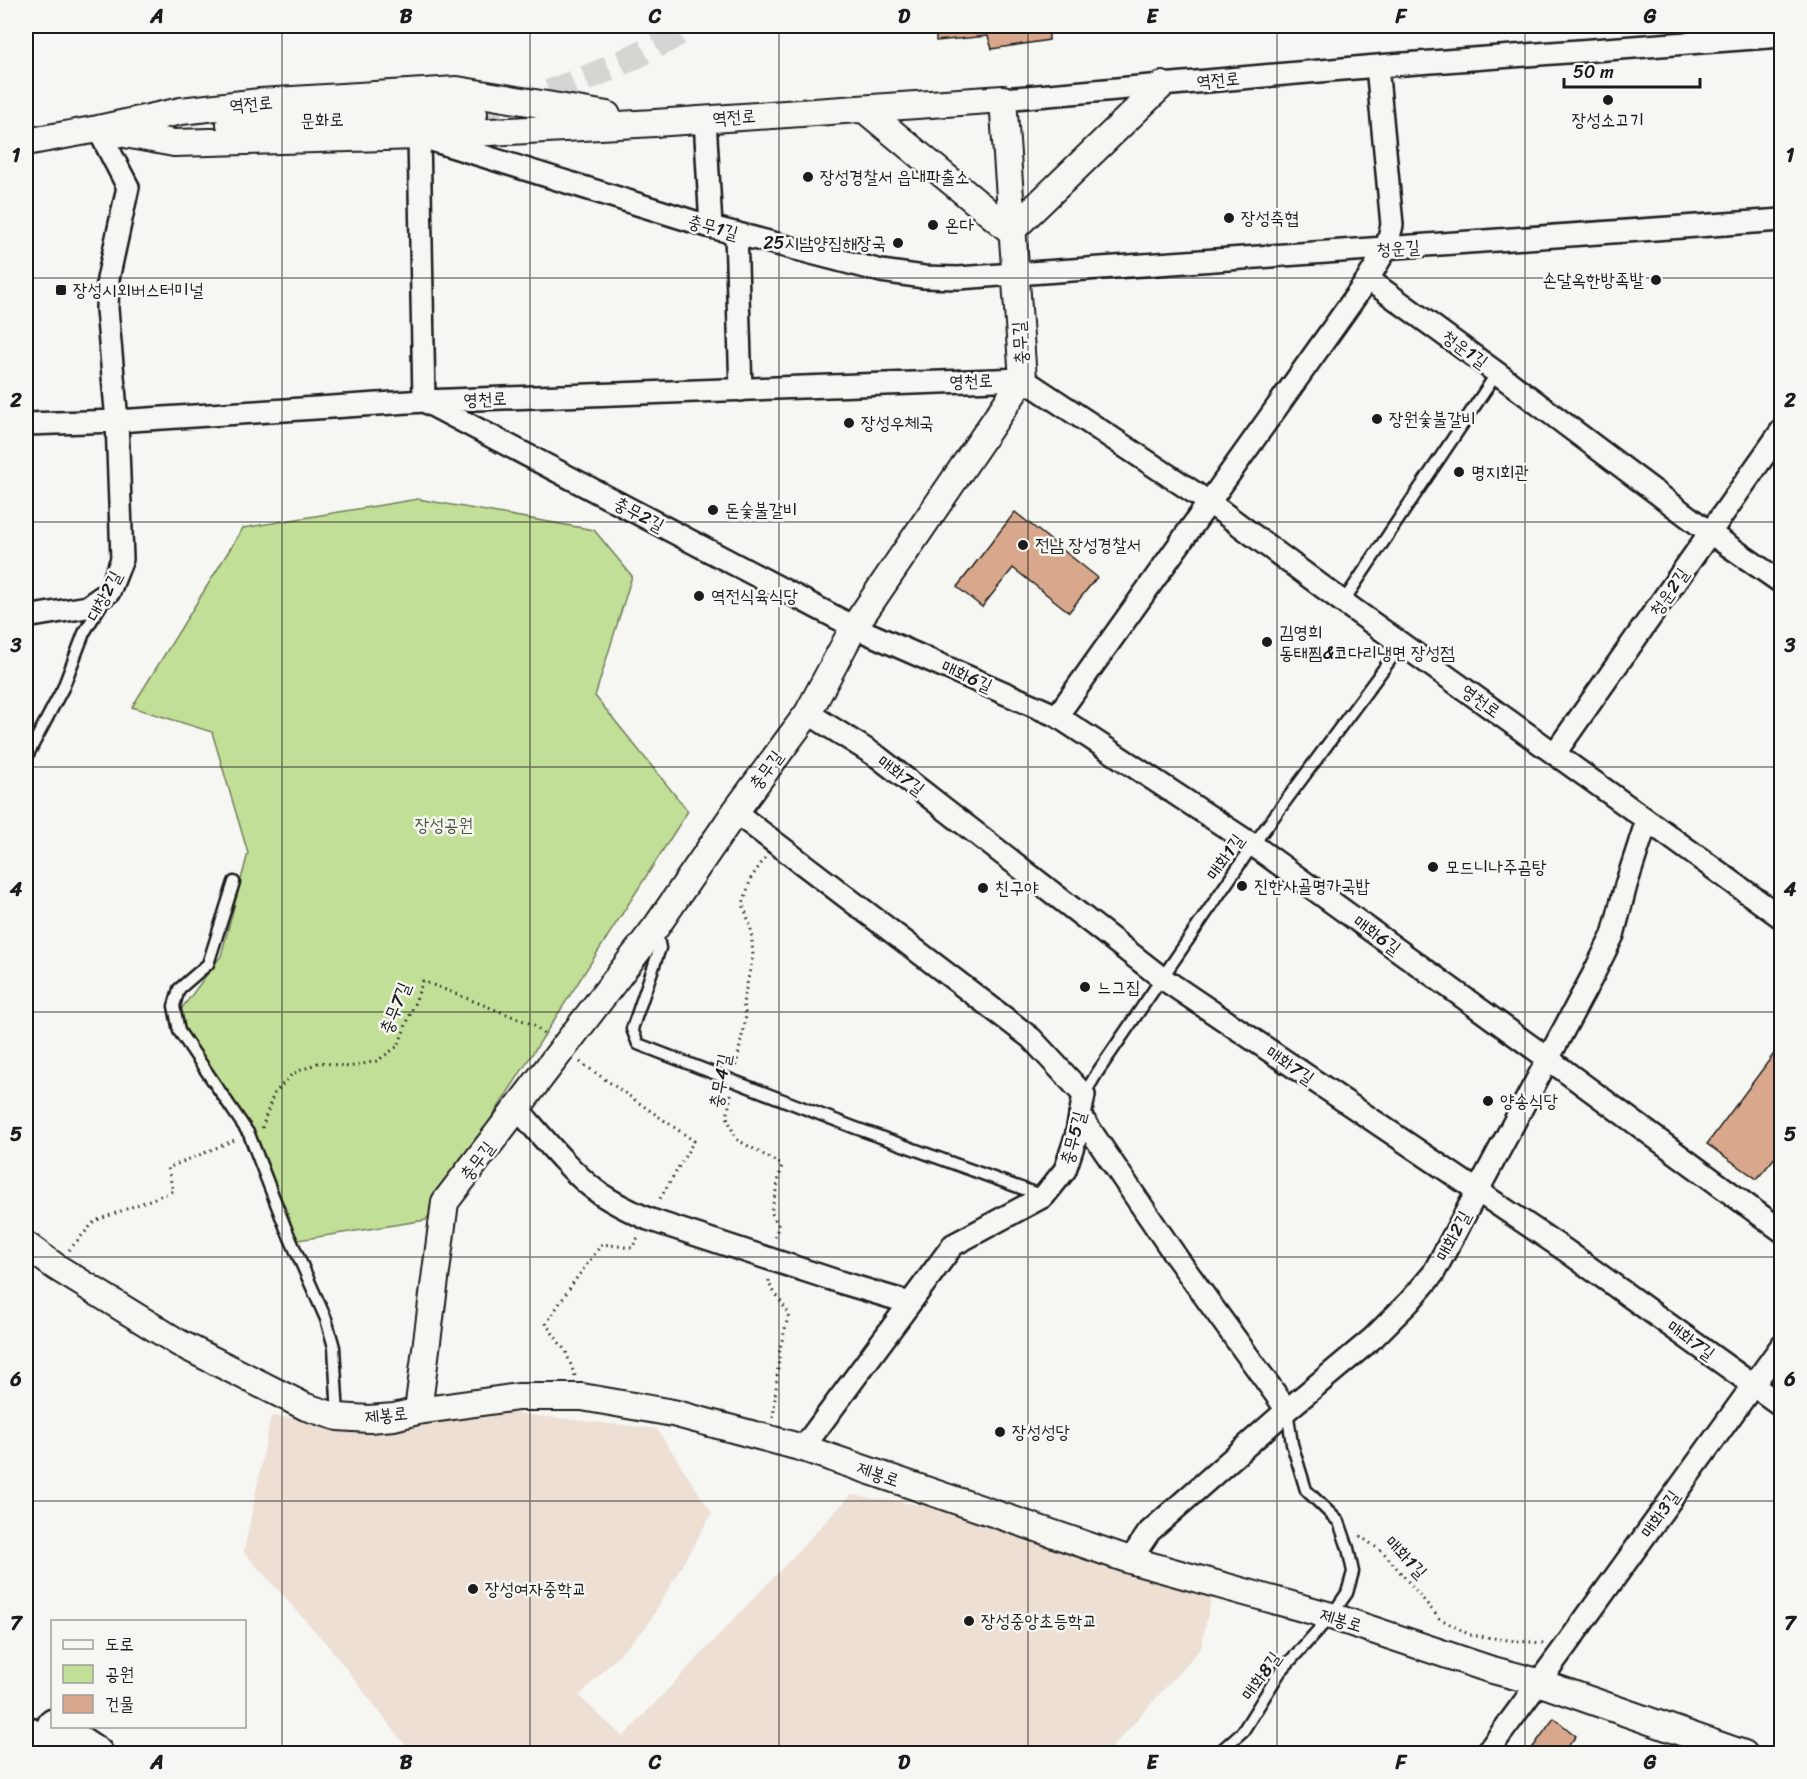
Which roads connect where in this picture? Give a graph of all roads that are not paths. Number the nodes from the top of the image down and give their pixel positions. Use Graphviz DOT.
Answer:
graph roads {
  1 [pos="1782,36"];
  2 [pos="1377,66"];
  3 [pos="1162,84"];
  4 [pos="1003,99"];
  5 [pos="864,109"];
  6 [pos="474,114"];
  7 [pos="705,119"];
  8 [pos="655,123"];
  9 [pos="98,129"];
  10 [pos="419,136"];
  11 [pos="26,142"];
  12 [pos="1782,220"];
  13 [pos="711,227"];
  14 [pos="1011,231"];
  15 [pos="736,233"];
  16 [pos="1386,249"];
  17 [pos="1015,274"];
  18 [pos="1368,279"];
  19 [pos="1497,373"];
  20 [pos="1023,379"];
  21 [pos="741,390"];
  22 [pos="424,401"];
  23 [pos="117,421"];
  24 [pos="26,424"];
  25 [pos="1782,430"];
  26 [pos="1210,503"];
  27 [pos="1710,533"];
  28 [pos="1782,583"];
  29 [pos="109,592"];
  30 [pos="1343,602"];
  31 [pos="26,617"];
  32 [pos="854,627"];
  33 [pos="1402,644"];
  34 [pos="808,713"];
  35 [pos="1057,716"];
  36 [pos="1555,753"];
  37 [pos="26,758"];
  38 [pos="735,812"];
  39 [pos="1647,820"];
  40 [pos="1253,845"];
  41 [pos="234,882"];
  42 [pos="1782,918"];
  43 [pos="656,927"];
  44 [pos="1162,978"];
  45 [pos="1547,1058"];
  46 [pos="1082,1105"];
  47 [pos="517,1108"];
  48 [pos="1477,1192"];
  49 [pos="1044,1196"];
  50 [pos="1782,1231"];
  51 [pos="26,1245"];
  52 [pos="910,1303"];
  53 [pos="1782,1345"];
  54 [pos="1752,1384"];
  55 [pos="1782,1406"];
  56 [pos="1287,1410"];
  57 [pos="418,1411"];
  58 [pos="338,1416"];
  59 [pos="803,1448"];
  60 [pos="1130,1560"];
  61 [pos="1331,1616"];
  62 [pos="1538,1682"];
  63 [pos="26,1708"];
  64 [pos="51,1725"];
  65 [pos="56,1728"];
  66 [pos="26,1733"];
  67 [pos="58,1754"];
  68 [pos="96,1754"];
  69 [pos="1217,1754"];
  70 [pos="1486,1754"];
  71 [pos="1744,1754"];
  1 -- 2 [label="street, 역전로"];
  2 -- 3 [label="street, 역전로"];
  2 -- 16 [label="street"];
  3 -- 4 [label="street, 역전로"];
  3 -- 14 [label="street"];
  4 -- 5 [label="street, 역전로"];
  4 -- 14 [label="street, 충무길"];
  5 -- 7 [label="street, 역전로"];
  5 -- 14 [label="street"];
  6 -- 9 [label="street, 문화로"];
  7 -- 8 [label="street, 역전로"];
  7 -- 13 [label="street"];
  8 -- 9 [label="street, 역전로"];
  8 -- 10 [label="street, 역전로"];
  9 -- 10 [label="street, 역전로"];
  9 -- 11 [label="street, 역전로"];
  9 -- 23 [label="street, 대창2길"];
  10 -- 13 [label="street, 충무1길"];
  10 -- 22 [label="street"];
  12 -- 16 [label="street, 청운길"];
  13 -- 15 [label="street, 충무1길"];
  14 -- 17 [label="street, 충무길"];
  15 -- 17 [label="street, 충무1길"];
  15 -- 21 [label="street"];
  16 -- 17 [label="street, 청운길"];
  16 -- 18 [label="street"];
  17 -- 20 [label="street, 충무길"];
  18 -- 19 [label="street, 청운1길"];
  18 -- 26 [label="street"];
  19 -- 27 [label="street, 청운1길"];
  19 -- 30 [label="lane"];
  20 -- 21 [label="street, 영천로"];
  20 -- 26 [label="street, 영천로"];
  20 -- 32 [label="street, 충무길"];
  21 -- 22 [label="street, 영천로"];
  22 -- 23 [label="street, 영천로"];
  22 -- 32 [label="street, 충무2길"];
  23 -- 24 [label="street, 영천로"];
  23 -- 29 [label="street, 대창2길"];
  25 -- 27 [label="street, 청운2길"];
  26 -- 30 [label="street, 영천로"];
  26 -- 35 [label="street"];
  27 -- 28 [label="street, 청운1길"];
  27 -- 36 [label="street, 청운2길"];
  29 -- 31 [label="street"];
  29 -- 37 [label="lane, 대창2길"];
  30 -- 33 [label="street, 영천로"];
  32 -- 34 [label="street, 충무길"];
  32 -- 35 [label="street, 매화6길"];
  33 -- 36 [label="street, 영천로"];
  33 -- 40 [label="lane, 매화1길"];
  34 -- 38 [label="street, 충무길"];
  34 -- 44 [label="street, 매화7길"];
  35 -- 40 [label="street, 매화6길"];
  36 -- 39 [label="street, 영천로"];
  38 -- 43 [label="street, 충무길"];
  38 -- 46 [label="street, 충무5길"];
  39 -- 42 [label="street, 영천로"];
  39 -- 45 [label="street, 매화2길"];
  40 -- 44 [label="lane, 매화1길"];
  40 -- 45 [label="street, 매화6길"];
  41 -- 58 [label="lane"];
  43 -- 47 [label="street, 충무길"];
  43 -- 49 [label="lane"];
  44 -- 46 [label="lane, 매화1길"];
  44 -- 48 [label="street, 매화7길"];
  45 -- 48 [label="street, 매화2길"];
  45 -- 50 [label="street, 매화6길"];
  46 -- 49 [label="street, 충무5길"];
  46 -- 56 [label="street"];
  47 -- 52 [label="street"];
  47 -- 57 [label="street, 충무길"];
  48 -- 54 [label="street, 매화7길"];
  48 -- 56 [label="street, 매화2길"];
  49 -- 52 [label="street, 충무5길"];
  51 -- 58 [label="street, 제봉로"];
  52 -- 59 [label="street, 충무5길"];
  53 -- 54 [label="street, 매화3길"];
  54 -- 55 [label="street, 매화7길"];
  54 -- 62 [label="street, 매화3길"];
  56 -- 60 [label="street, 매화2길"];
  56 -- 61 [label="lane, 매화8길"];
  57 -- 58 [label="street, 제봉로"];
  57 -- 59 [label="street, 제봉로"];
  59 -- 60 [label="street, 제봉로"];
  60 -- 61 [label="street, 제봉로"];
  61 -- 62 [label="street, 제봉로"];
  61 -- 69 [label="lane, 매화8길"];
  62 -- 70 [label="street, 매화3길"];
  62 -- 71 [label="street, 제봉로"];
  63 -- 64 [label="highway"];
  65 -- 68 [label="highway"];
  66 -- 67 [label="highway"];
}
